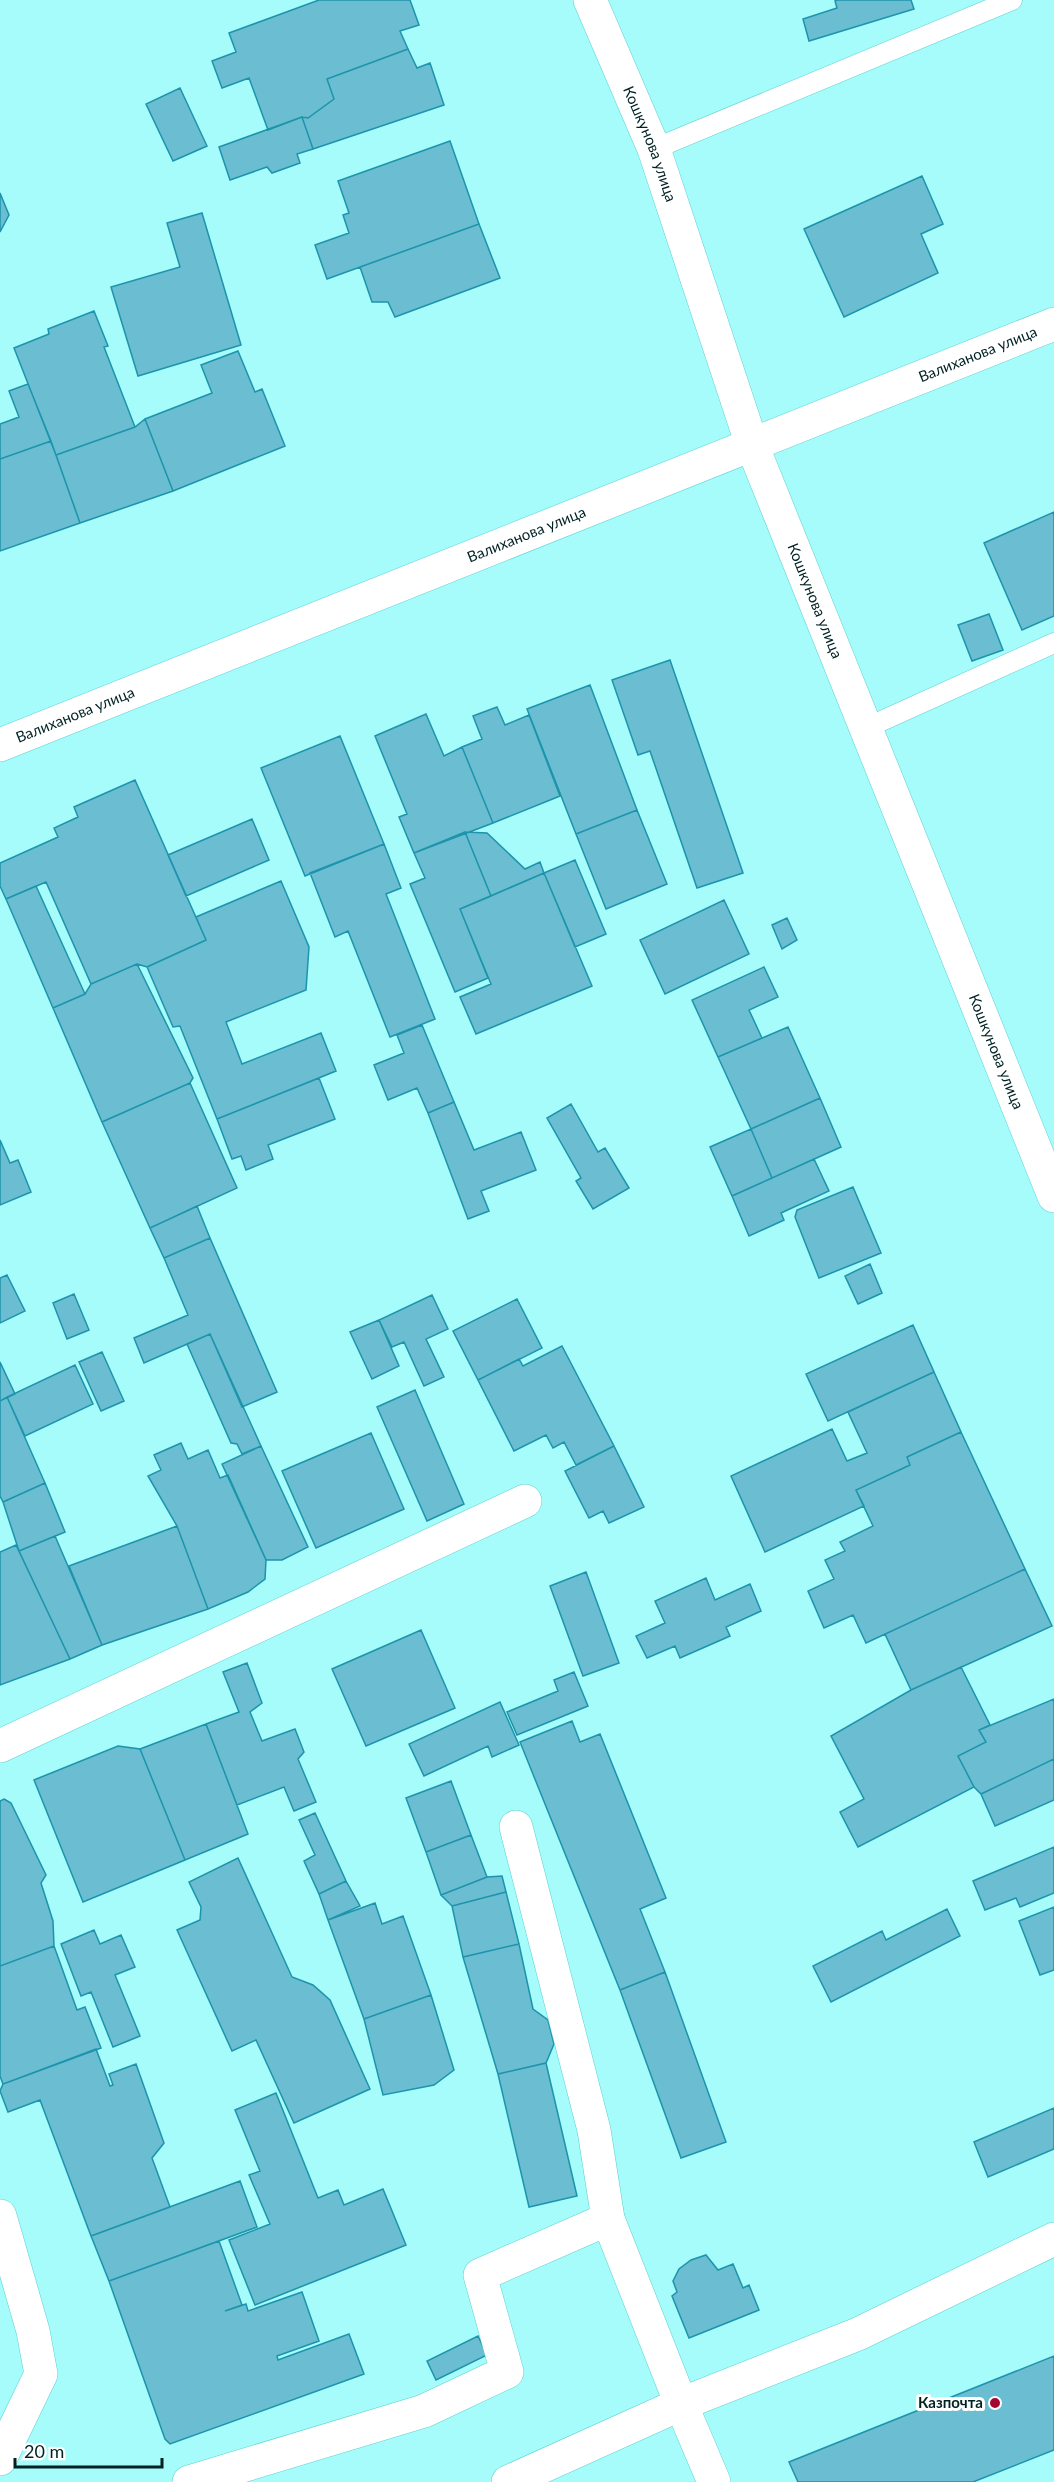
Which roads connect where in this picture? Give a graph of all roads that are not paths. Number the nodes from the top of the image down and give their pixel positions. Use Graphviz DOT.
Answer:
graph roads {
  1 [pos="590,0"];
  2 [pos="1012,0"];
  3 [pos="654,149"];
  4 [pos="1054,324"];
  5 [pos="752,445"];
  6 [pos="1054,643"];
  7 [pos="866,728"];
  8 [pos="0,745"];
  9 [pos="1054,1196"];
  10 [pos="525,1501"];
  11 [pos="0,1746"];
  12 [pos="516,1827"];
  13 [pos="0,2216"];
  14 [pos="608,2219"];
  15 [pos="1054,2239"];
  16 [pos="681,2404"];
  17 [pos="0,2459"];
  18 [pos="189,2482"];
  19 [pos="508,2482"];
  20 [pos="714,2482"];
  1 -- 3 [label="street, Кошкунова улица"];
  2 -- 3 [label="lane"];
  3 -- 5 [label="street, Кошкунова улица"];
  4 -- 5 [label="street, Валиханова улица"];
  5 -- 7 [label="street, Кошкунова улица"];
  5 -- 8 [label="street, Валиханова улица"];
  6 -- 7 [label="lane"];
  7 -- 9 [label="street, Кошкунова улица"];
  10 -- 11 [label="street"];
  12 -- 14 [label="street"];
  13 -- 17 [label="street"];
  14 -- 16 [label="street"];
  14 -- 18 [label="street"];
  15 -- 16 [label="street"];
  16 -- 19 [label="street"];
  16 -- 20 [label="street"];
}
